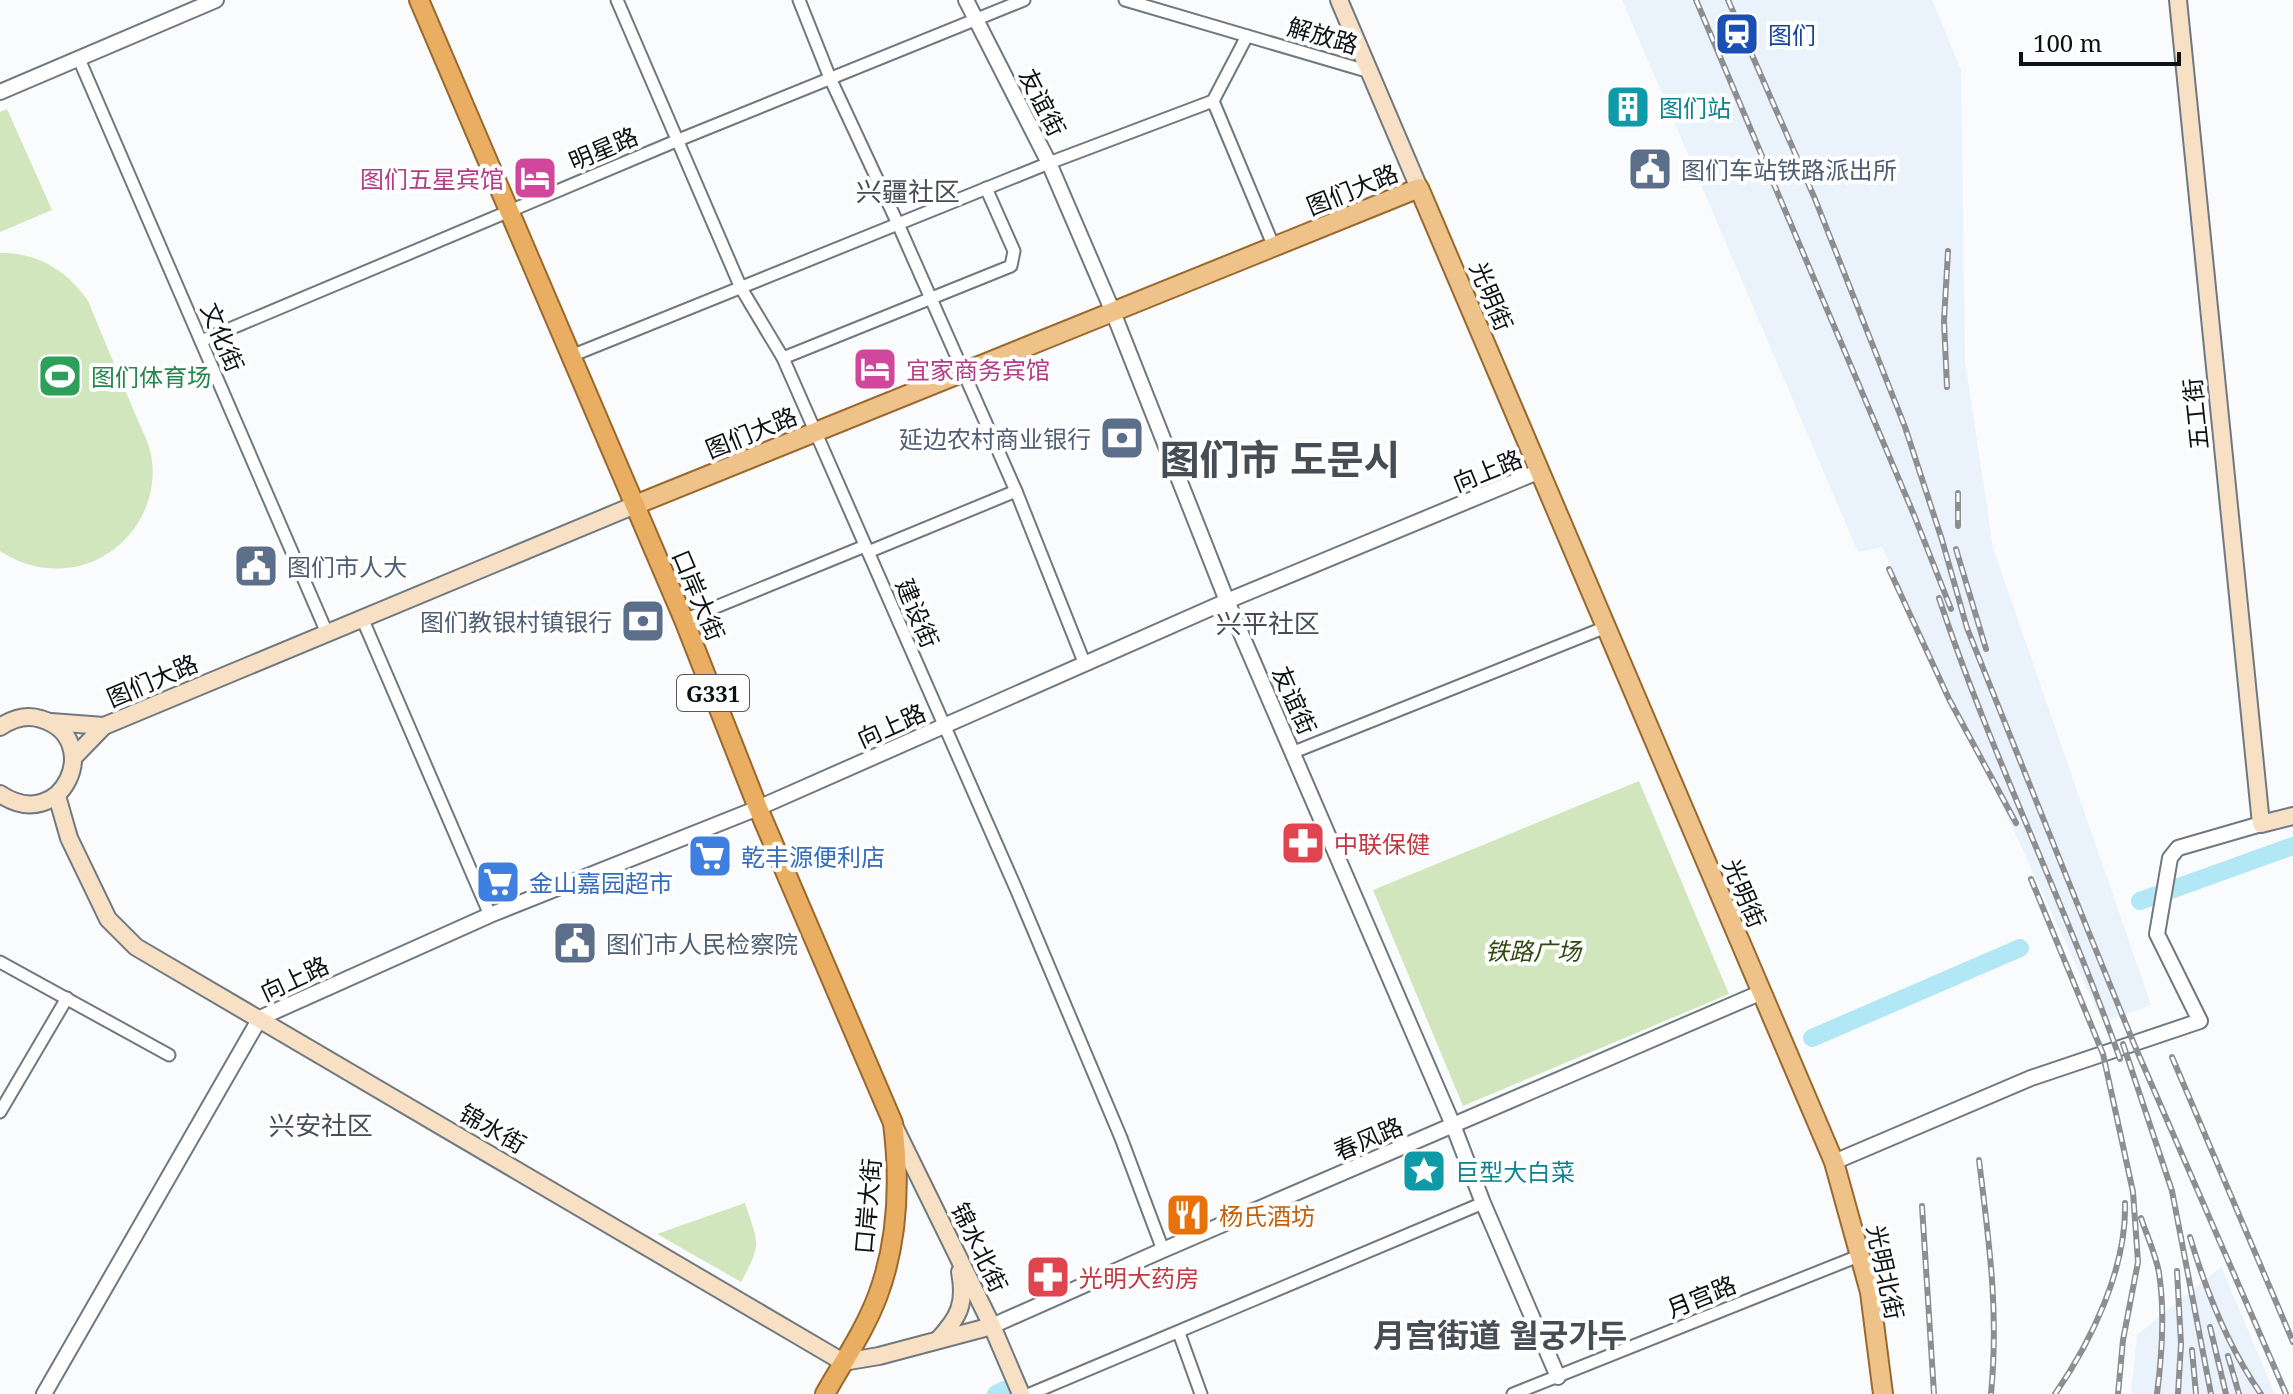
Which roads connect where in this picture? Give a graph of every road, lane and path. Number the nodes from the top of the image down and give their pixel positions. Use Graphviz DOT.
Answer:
graph roads {
  1 [pos="216,0"];
  2 [pos="419,0"];
  3 [pos="617,0"];
  4 [pos="799,0"];
  5 [pos="966,0"];
  6 [pos="1024,0"];
  7 [pos="1125,0"];
  8 [pos="1339,0"];
  9 [pos="2178,0"];
  10 [pos="975,19"];
  11 [pos="1247,36"];
  12 [pos="79,59"];
  13 [pos="1370,72"];
  14 [pos="830,78"];
  15 [pos="0,92"];
  16 [pos="1213,101"];
  17 [pos="676,141"];
  18 [pos="1049,163"];
  19 [pos="986,188"];
  20 [pos="1419,188"];
  21 [pos="510,212"];
  22 [pos="898,224"];
  23 [pos="1274,247"];
  24 [pos="741,288"];
  25 [pos="931,298"];
  26 [pos="1113,312"];
  27 [pos="201,341"];
  28 [pos="571,356"];
  29 [pos="783,358"];
  30 [pos="964,372"];
  31 [pos="815,432"];
  32 [pos="1540,471"];
  33 [pos="1016,491"];
  34 [pos="635,505"];
  35 [pos="866,549"];
  36 [pos="1227,601"];
  37 [pos="362,618"];
  38 [pos="684,620"];
  39 [pos="1606,627"];
  40 [pos="327,633"];
  41 [pos="1084,662"];
  42 [pos="51,722"];
  43 [pos="943,725"];
  44 [pos="104,726"];
  45 [pos="0,727"];
  46 [pos="1294,752"];
  47 [pos="73,758"];
  48 [pos="0,795"];
  49 [pos="57,796"];
  50 [pos="758,808"];
  51 [pos="2293,816"];
  52 [pos="2261,824"];
  53 [pos="490,915"];
  54 [pos="0,962"];
  55 [pos="1762,992"];
  56 [pos="67,998"];
  57 [pos="260,1018"];
  58 [pos="169,1055"];
  59 [pos="0,1112"];
  60 [pos="893,1123"];
  61 [pos="1453,1125"];
  62 [pos="1834,1162"];
  63 [pos="1483,1203"];
  64 [pos="1163,1250"];
  65 [pos="957,1255"];
  66 [pos="1861,1255"];
  67 [pos="992,1326"];
  68 [pos="1179,1333"];
  69 [pos="937,1341"];
  70 [pos="843,1362"];
  71 [pos="1558,1377"];
  72 [pos="44,1394"];
  73 [pos="825,1394"];
  74 [pos="1021,1394"];
  75 [pos="1030,1394"];
  76 [pos="1201,1394"];
  77 [pos="1513,1394"];
  78 [pos="1883,1394"];
  1 -- 12 [label="street"];
  2 -- 21 [label="highway, 口岸大街 / G331"];
  3 -- 17 [label="street, 建设街"];
  4 -- 14 [label="street"];
  5 -- 10 [label="street, 友谊街"];
  6 -- 10 [label="street, 明星路"];
  7 -- 11 [label="street, 解放路"];
  8 -- 13 [label="main road, 光明街"];
  9 -- 52 [label="main road, 五工街"];
  10 -- 14 [label="street, 明星路"];
  10 -- 18 [label="street, 友谊街"];
  11 -- 13 [label="street, 解放路"];
  11 -- 16 [label="street"];
  12 -- 15 [label="street"];
  12 -- 27 [label="street, 文化街"];
  13 -- 20 [label="main road, 光明街"];
  14 -- 17 [label="street, 明星路"];
  14 -- 22 [label="street"];
  16 -- 18 [label="street"];
  16 -- 23 [label="street"];
  17 -- 21 [label="street, 明星路"];
  17 -- 24 [label="street, 建设街"];
  18 -- 19 [label="street"];
  18 -- 26 [label="street, 友谊街"];
  19 -- 22 [label="street"];
  19 -- 25 [label="street"];
  20 -- 23 [label="main road, 图们大路"];
  20 -- 32 [label="main road, 光明街"];
  21 -- 27 [label="street, 明星路"];
  21 -- 28 [label="highway, 口岸大街 / G331"];
  22 -- 24 [label="street"];
  22 -- 25 [label="street"];
  23 -- 26 [label="main road, 图们大路"];
  24 -- 28 [label="street"];
  24 -- 29 [label="street, 建设街"];
  25 -- 29 [label="street"];
  25 -- 30 [label="street"];
  26 -- 30 [label="main road, 图们大路"];
  26 -- 36 [label="street, 友谊街"];
  27 -- 40 [label="street, 文化街"];
  28 -- 34 [label="highway, 口岸大街 / G331"];
  29 -- 31 [label="street, 建设街"];
  30 -- 31 [label="main road, 图们大路"];
  30 -- 33 [label="street"];
  31 -- 34 [label="main road, 图们大路"];
  31 -- 35 [label="street, 建设街"];
  32 -- 36 [label="street, 向上路"];
  32 -- 39 [label="main road, 光明街"];
  33 -- 35 [label="street"];
  33 -- 41 [label="street"];
  34 -- 37 [label="main road, 图们大路"];
  34 -- 38 [label="highway, 口岸大街 / G331"];
  35 -- 38 [label="street"];
  35 -- 43 [label="street, 建设街"];
  36 -- 41 [label="street, 向上路"];
  36 -- 46 [label="street, 友谊街"];
  37 -- 40 [label="main road, 图们大路"];
  37 -- 53 [label="street"];
  38 -- 50 [label="highway, 口岸大街 / G331"];
  39 -- 46 [label="street"];
  39 -- 55 [label="main road, 光明街"];
  40 -- 44 [label="main road, 图们大路"];
  41 -- 43 [label="street, 向上路"];
  42 -- 44 [label="main road"];
  42 -- 45 [label="main road"];
  42 -- 47 [label="main road"];
  43 -- 50 [label="street, 向上路"];
  43 -- 64 [label="street, 建设街"];
  44 -- 47 [label="main road"];
  46 -- 61 [label="street, 友谊街"];
  47 -- 49 [label="main road"];
  48 -- 49 [label="main road"];
  49 -- 57 [label="main road, 锦水街"];
  50 -- 53 [label="street, 向上路"];
  50 -- 60 [label="highway, 口岸大街 / G331"];
  51 -- 52 [label="main road"];
  52 -- 62 [label="street"];
  53 -- 57 [label="street, 向上路"];
  54 -- 56 [label="street"];
  55 -- 61 [label="street, 春风路"];
  55 -- 62 [label="main road, 光明街"];
  56 -- 58 [label="street"];
  56 -- 59 [label="street"];
  57 -- 70 [label="main road, 锦水街"];
  57 -- 72 [label="street"];
  60 -- 65 [label="main road, 锦水北街"];
  60 -- 70 [label="highway, 口岸大街 / G331"];
  61 -- 63 [label="street, 友谊街"];
  61 -- 64 [label="street, 春风路"];
  62 -- 66 [label="main road, 光明北街"];
  63 -- 68 [label="street"];
  63 -- 71 [label="street, 友谊街"];
  64 -- 67 [label="street, 春风路"];
  65 -- 67 [label="main road, 锦水北街"];
  65 -- 69 [label="main road"];
  66 -- 71 [label="street, 月宫路"];
  66 -- 78 [label="main road, 光明北街"];
  67 -- 69 [label="main road"];
  67 -- 74 [label="main road, 锦水北街"];
  68 -- 75 [label="street"];
  68 -- 76 [label="street"];
  69 -- 70 [label="main road"];
  70 -- 73 [label="highway, 口岸大街 / G331"];
  71 -- 77 [label="street, 月宫路"];
}
